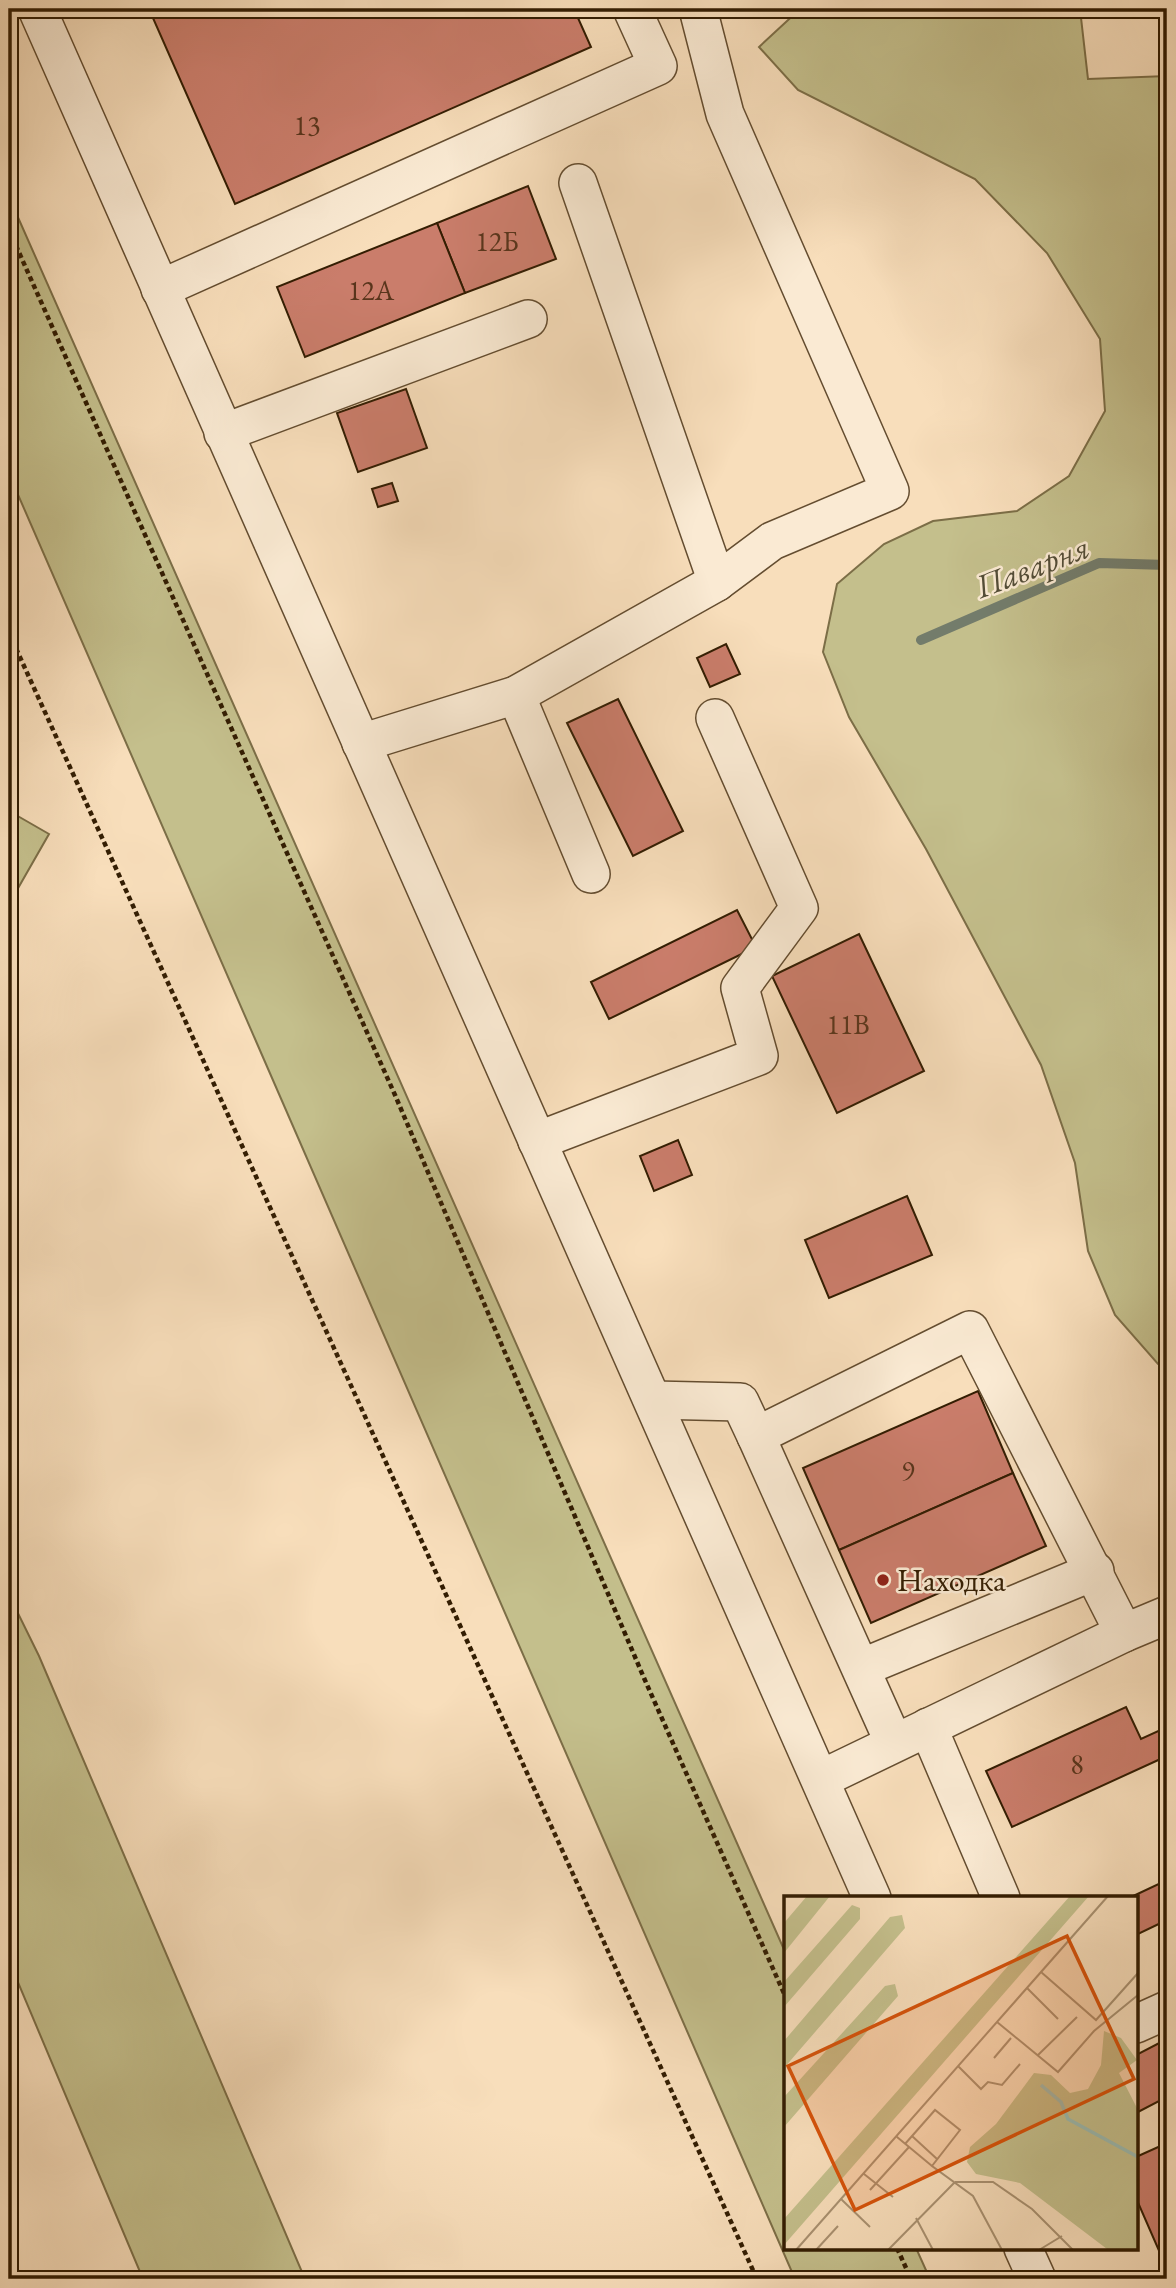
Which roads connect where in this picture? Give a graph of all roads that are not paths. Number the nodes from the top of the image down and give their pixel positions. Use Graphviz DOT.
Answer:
graph roads {
  1 [pos="37,9"];
  2 [pos="632,9"];
  3 [pos="698,9"];
  4 [pos="578,183"];
  5 [pos="160,289"];
  6 [pos="528,319"];
  7 [pos="223,433"];
  8 [pos="717,582"];
  9 [pos="516,695"];
  10 [pos="715,718"];
  11 [pos="361,743"];
  12 [pos="591,874"];
  13 [pos="537,1141"];
  14 [pos="653,1400"];
  15 [pos="756,1436"];
  16 [pos="1095,1571"];
  17 [pos="1167,1615"];
  18 [pos="1124,1633"];
  19 [pos="861,1668"];
  20 [pos="928,1727"];
  21 [pos="894,1743"];
  22 [pos="821,1779"];
  23 [pos="871,1896"];
  24 [pos="1000,1896"];
  25 [pos="1167,2010"];
  26 [pos="1138,2023"];
  27 [pos="1024,2250"];
  28 [pos="1037,2279"];
  1 -- 5 [label="street"];
  2 -- 5 [label="street"];
  3 -- 8 [label="street"];
  4 -- 8 [label="street"];
  5 -- 7 [label="street"];
  6 -- 7 [label="street"];
  7 -- 11 [label="street"];
  8 -- 9 [label="street"];
  9 -- 11 [label="street"];
  9 -- 12 [label="street"];
  10 -- 13 [label="street"];
  11 -- 13 [label="street"];
  13 -- 14 [label="street"];
  14 -- 15 [label="street"];
  14 -- 22 [label="street"];
  15 -- 16 [label="street"];
  15 -- 19 [label="street"];
  16 -- 18 [label="street"];
  16 -- 19 [label="street"];
  17 -- 18 [label="street"];
  18 -- 20 [label="street"];
  19 -- 21 [label="street"];
  20 -- 21 [label="street"];
  20 -- 24 [label="street"];
  21 -- 22 [label="street"];
  22 -- 23 [label="street"];
  25 -- 26 [label="street"];
  27 -- 28 [label="street"];
}
